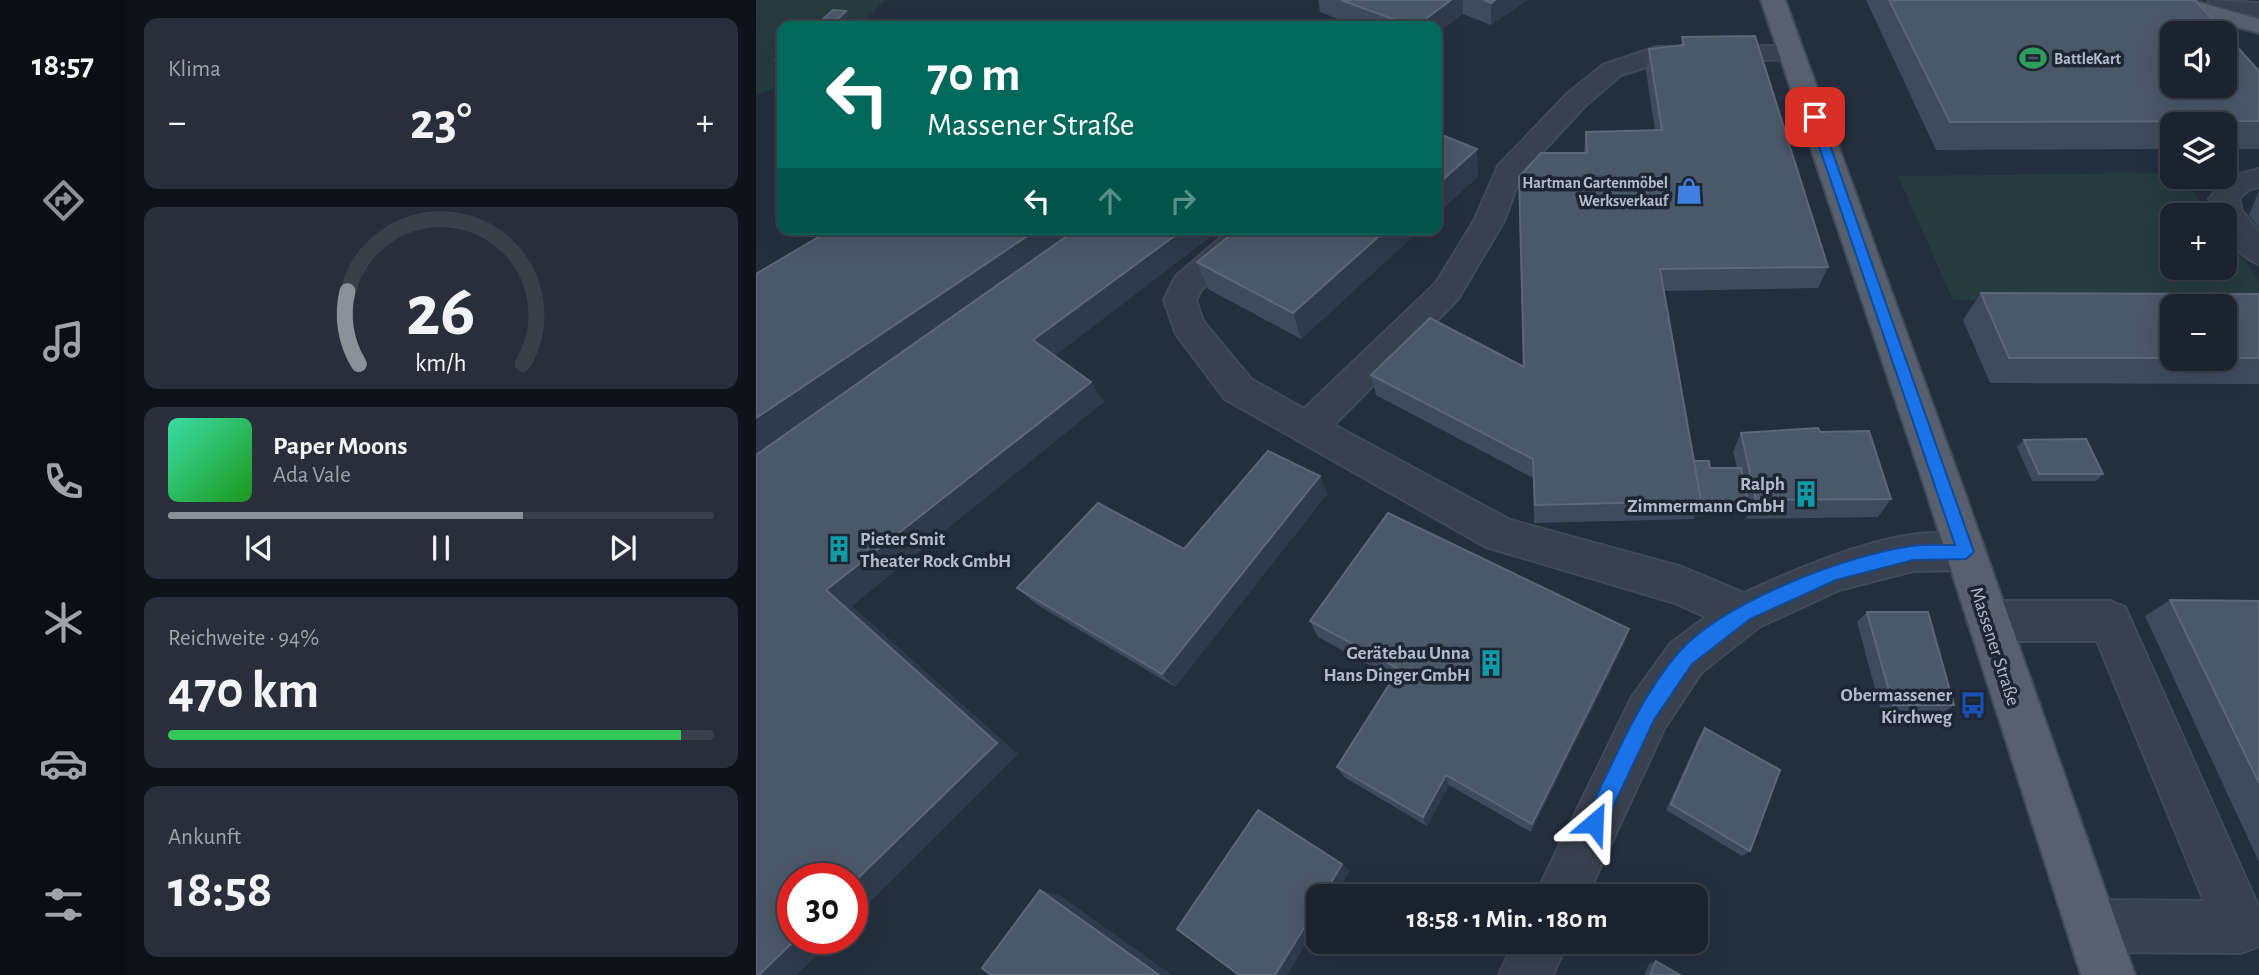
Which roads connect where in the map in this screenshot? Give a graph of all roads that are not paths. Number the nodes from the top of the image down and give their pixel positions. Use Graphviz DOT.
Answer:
graph roads {
  1 [pos="1773,0"];
  2 [pos="2164,0"];
  3 [pos="2220,0"];
  4 [pos="2259,10"];
  5 [pos="2259,26"];
  6 [pos="1791,54"];
  7 [pos="2259,178"];
  8 [pos="1244,235"];
  9 [pos="2259,253"];
  10 [pos="1308,428"];
  11 [pos="1966,552"];
  12 [pos="1744,613"];
  13 [pos="1988,621"];
  14 [pos="1568,884"];
  15 [pos="2091,926"];
  16 [pos="1536,954"];
  17 [pos="1526,975"];
  18 [pos="2109,975"];
  1 -- 6 [label="main road, Massener Straße"];
  2 -- 5 [label="main road"];
  3 -- 4 [label="street"];
  6 -- 10 [label="street"];
  6 -- 11 [label="main road, Massener Straße"];
  7 -- 9 [label="street"];
  8 -- 10 [label="street"];
  10 -- 12 [label="street"];
  11 -- 12 [label="street"];
  11 -- 13 [label="main road, Massener Straße"];
  12 -- 14 [label="street"];
  13 -- 15 [label="main road, Massener Straße"];
  13 -- 15 [label="street"];
  15 -- 18 [label="main road, Massener Straße"];
  16 -- 17 [label="street"];
}
